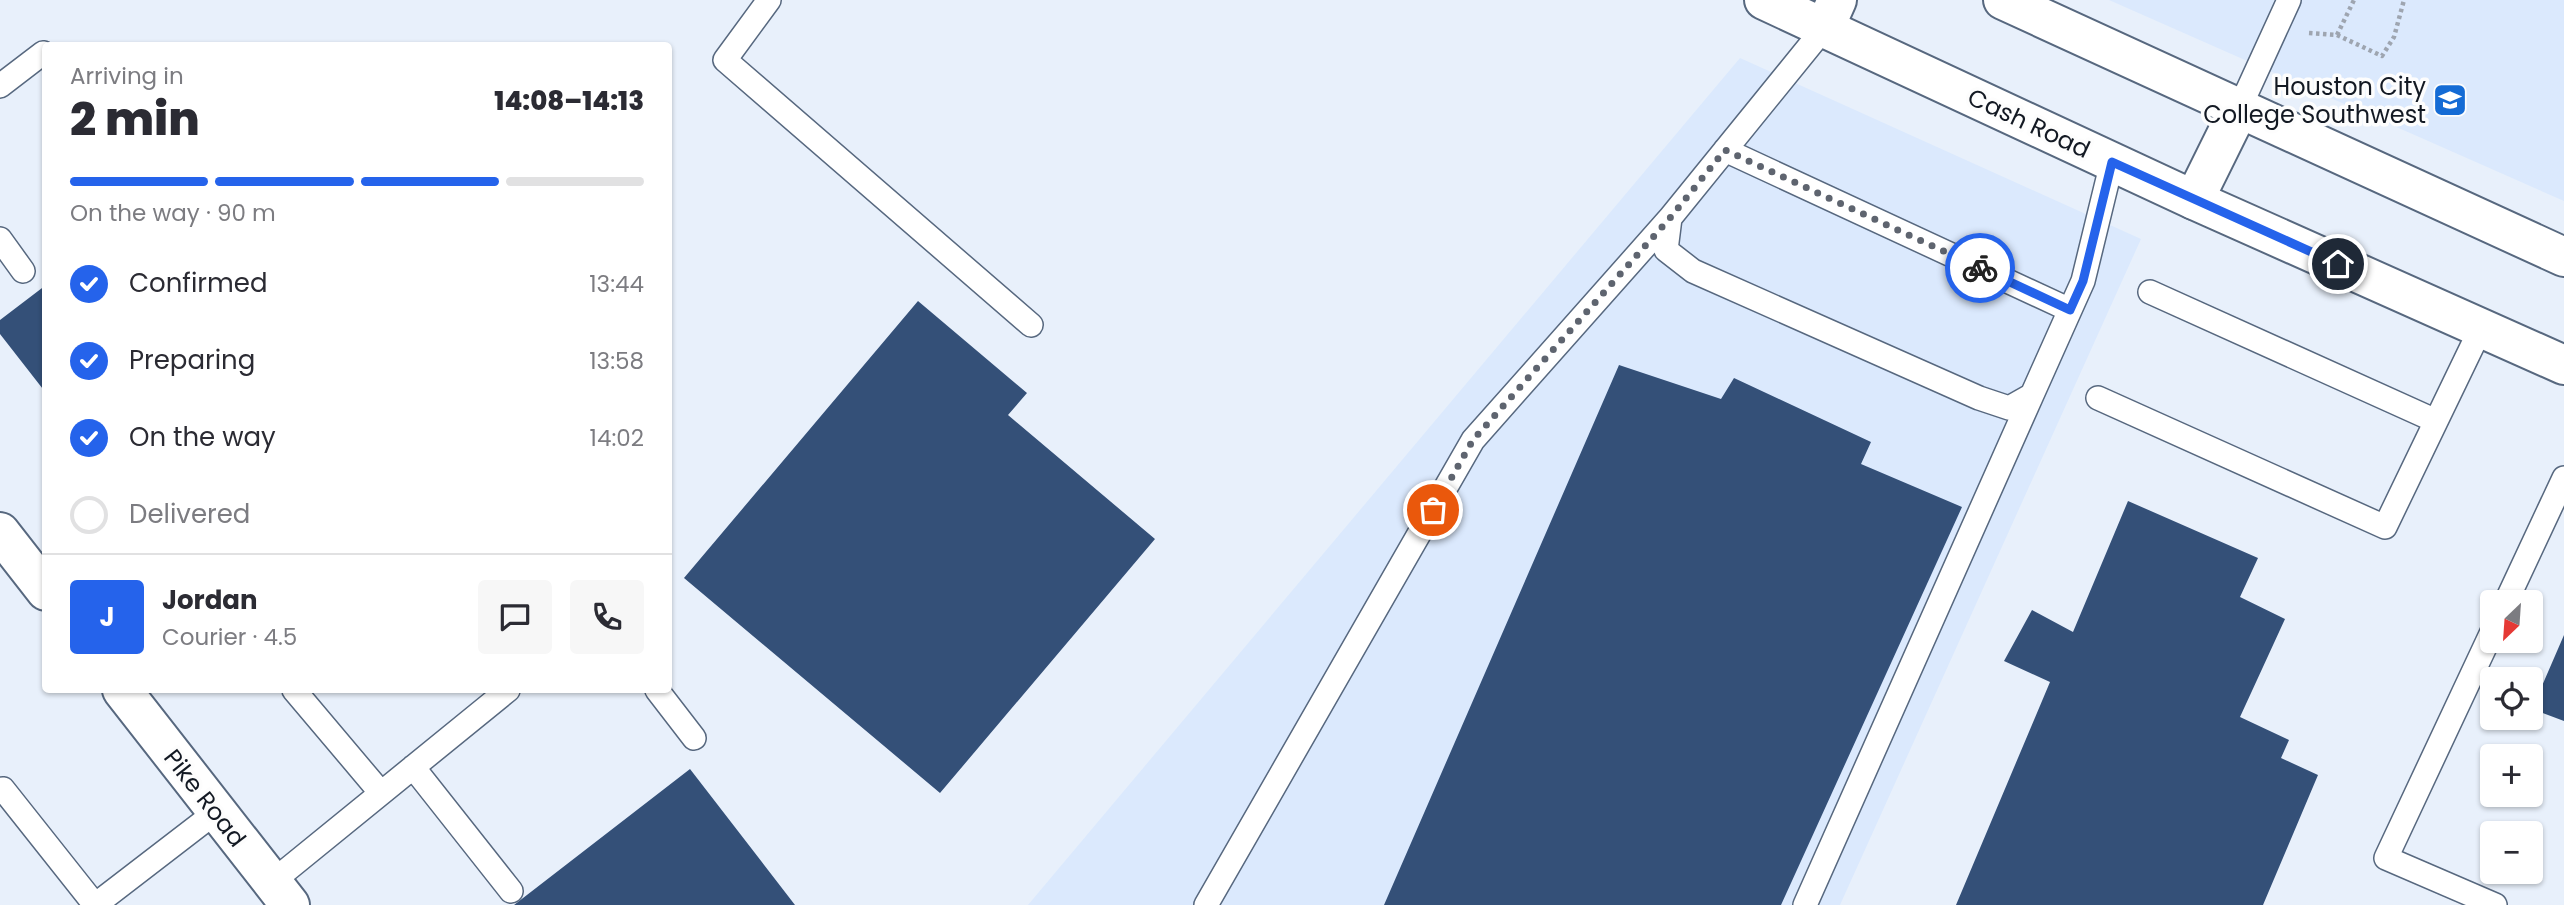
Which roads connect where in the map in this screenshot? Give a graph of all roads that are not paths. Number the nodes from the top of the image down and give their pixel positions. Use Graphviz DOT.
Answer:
graph roads {
  1 [pos="769,0"];
  2 [pos="1763,0"];
  3 [pos="2003,0"];
  4 [pos="2289,0"];
  5 [pos="1831,14"];
  6 [pos="42,54"];
  7 [pos="0,86"];
  8 [pos="2240,107"];
  9 [pos="1725,150"];
  10 [pos="2112,162"];
  11 [pos="2194,200"];
  12 [pos="1670,218"];
  13 [pos="0,239"];
  14 [pos="2564,257"];
  15 [pos="23,271"];
  16 [pos="2150,292"];
  17 [pos="2070,310"];
  18 [pos="1031,325"];
  19 [pos="2481,328"];
  20 [pos="2564,365"];
  21 [pos="2032,395"];
  22 [pos="2098,398"];
  23 [pos="2436,421"];
  24 [pos="2562,486"];
  25 [pos="0,532"];
  26 [pos="42,586"];
  27 [pos="2512,590"];
  28 [pos="2482,653"];
  29 [pos="124,693"];
  30 [pos="297,693"];
  31 [pos="504,693"];
  32 [pos="659,693"];
  33 [pos="694,738"];
  34 [pos="413,767"];
  35 [pos="3,789"];
  36 [pos="381,793"];
  37 [pos="216,812"];
  38 [pos="511,891"];
  39 [pos="281,894"];
  40 [pos="95,905"];
  41 [pos="1206,905"];
  42 [pos="1805,905"];
  43 [pos="2495,905"];
  1 -- 18 [label="lane"];
  2 -- 5 [label="street, Cash Road"];
  3 -- 8 [label="street"];
  4 -- 8 [label="lane"];
  5 -- 9 [label="lane"];
  5 -- 10 [label="street, Cash Road"];
  6 -- 7 [label="lane"];
  8 -- 11 [label="street"];
  8 -- 14 [label="street"];
  9 -- 12 [label="lane"];
  9 -- 17 [label="lane"];
  10 -- 11 [label="street, Cash Road"];
  10 -- 17 [label="lane"];
  11 -- 19 [label="street, Cash Road"];
  12 -- 21 [label="lane"];
  12 -- 41 [label="lane"];
  13 -- 15 [label="lane"];
  16 -- 23 [label="lane"];
  17 -- 21 [label="lane"];
  19 -- 20 [label="street, Cash Road"];
  19 -- 23 [label="lane"];
  21 -- 42 [label="lane"];
  22 -- 23 [label="lane"];
  24 -- 27 [label="lane"];
  25 -- 26 [label="street"];
  28 -- 43 [label="lane"];
  29 -- 37 [label="street, Pike Road"];
  30 -- 36 [label="lane"];
  31 -- 34 [label="lane"];
  32 -- 33 [label="lane"];
  34 -- 36 [label="lane"];
  34 -- 38 [label="lane"];
  35 -- 40 [label="lane"];
  36 -- 39 [label="lane"];
  37 -- 39 [label="street, Pike Road"];
  37 -- 40 [label="lane"];
}
